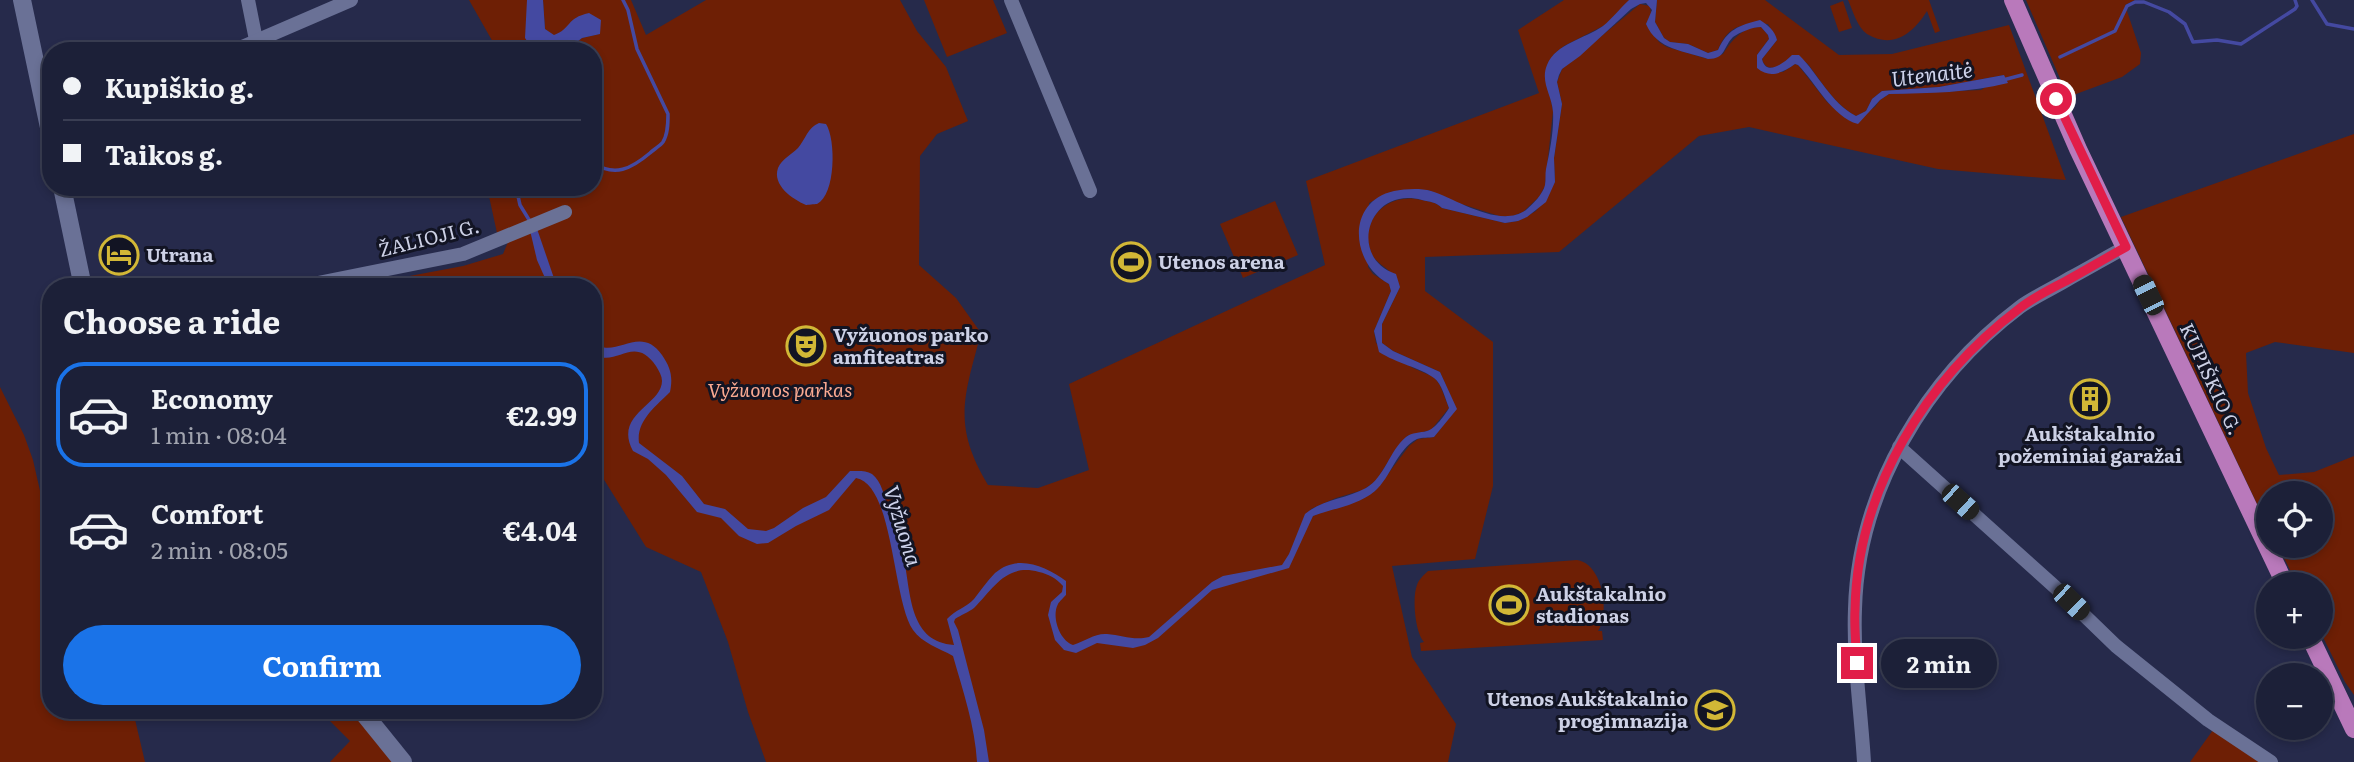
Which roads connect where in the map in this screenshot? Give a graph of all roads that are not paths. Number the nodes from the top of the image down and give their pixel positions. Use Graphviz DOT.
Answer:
graph roads {
  1 [pos="22,0"];
  2 [pos="247,0"];
  3 [pos="349,0"];
  4 [pos="1011,0"];
  5 [pos="2013,0"];
  6 [pos="256,40"];
  7 [pos="252,42"];
  8 [pos="42,92"];
  9 [pos="1090,191"];
  10 [pos="64,196"];
  11 [pos="565,212"];
  12 [pos="2126,247"];
  13 [pos="81,278"];
  14 [pos="343,278"];
  15 [pos="1899,447"];
  16 [pos="2279,572"];
  17 [pos="2316,649"];
  18 [pos="368,719"];
  19 [pos="2354,729"];
  20 [pos="403,762"];
  21 [pos="1864,762"];
  22 [pos="2271,762"];
  1 -- 8 [label="street"];
  2 -- 6 [label="street"];
  3 -- 6 [label="street"];
  4 -- 9 [label="street"];
  5 -- 12 [label="main road, KUPIŠKIO G."];
  6 -- 7 [label="street"];
  10 -- 13 [label="street"];
  11 -- 14 [label="street, ŽALIOJI G."];
  12 -- 15 [label="street"];
  12 -- 16 [label="main road, KUPIŠKIO G."];
  15 -- 21 [label="street"];
  15 -- 22 [label="street"];
  17 -- 19 [label="main road"];
  18 -- 20 [label="street"];
}
